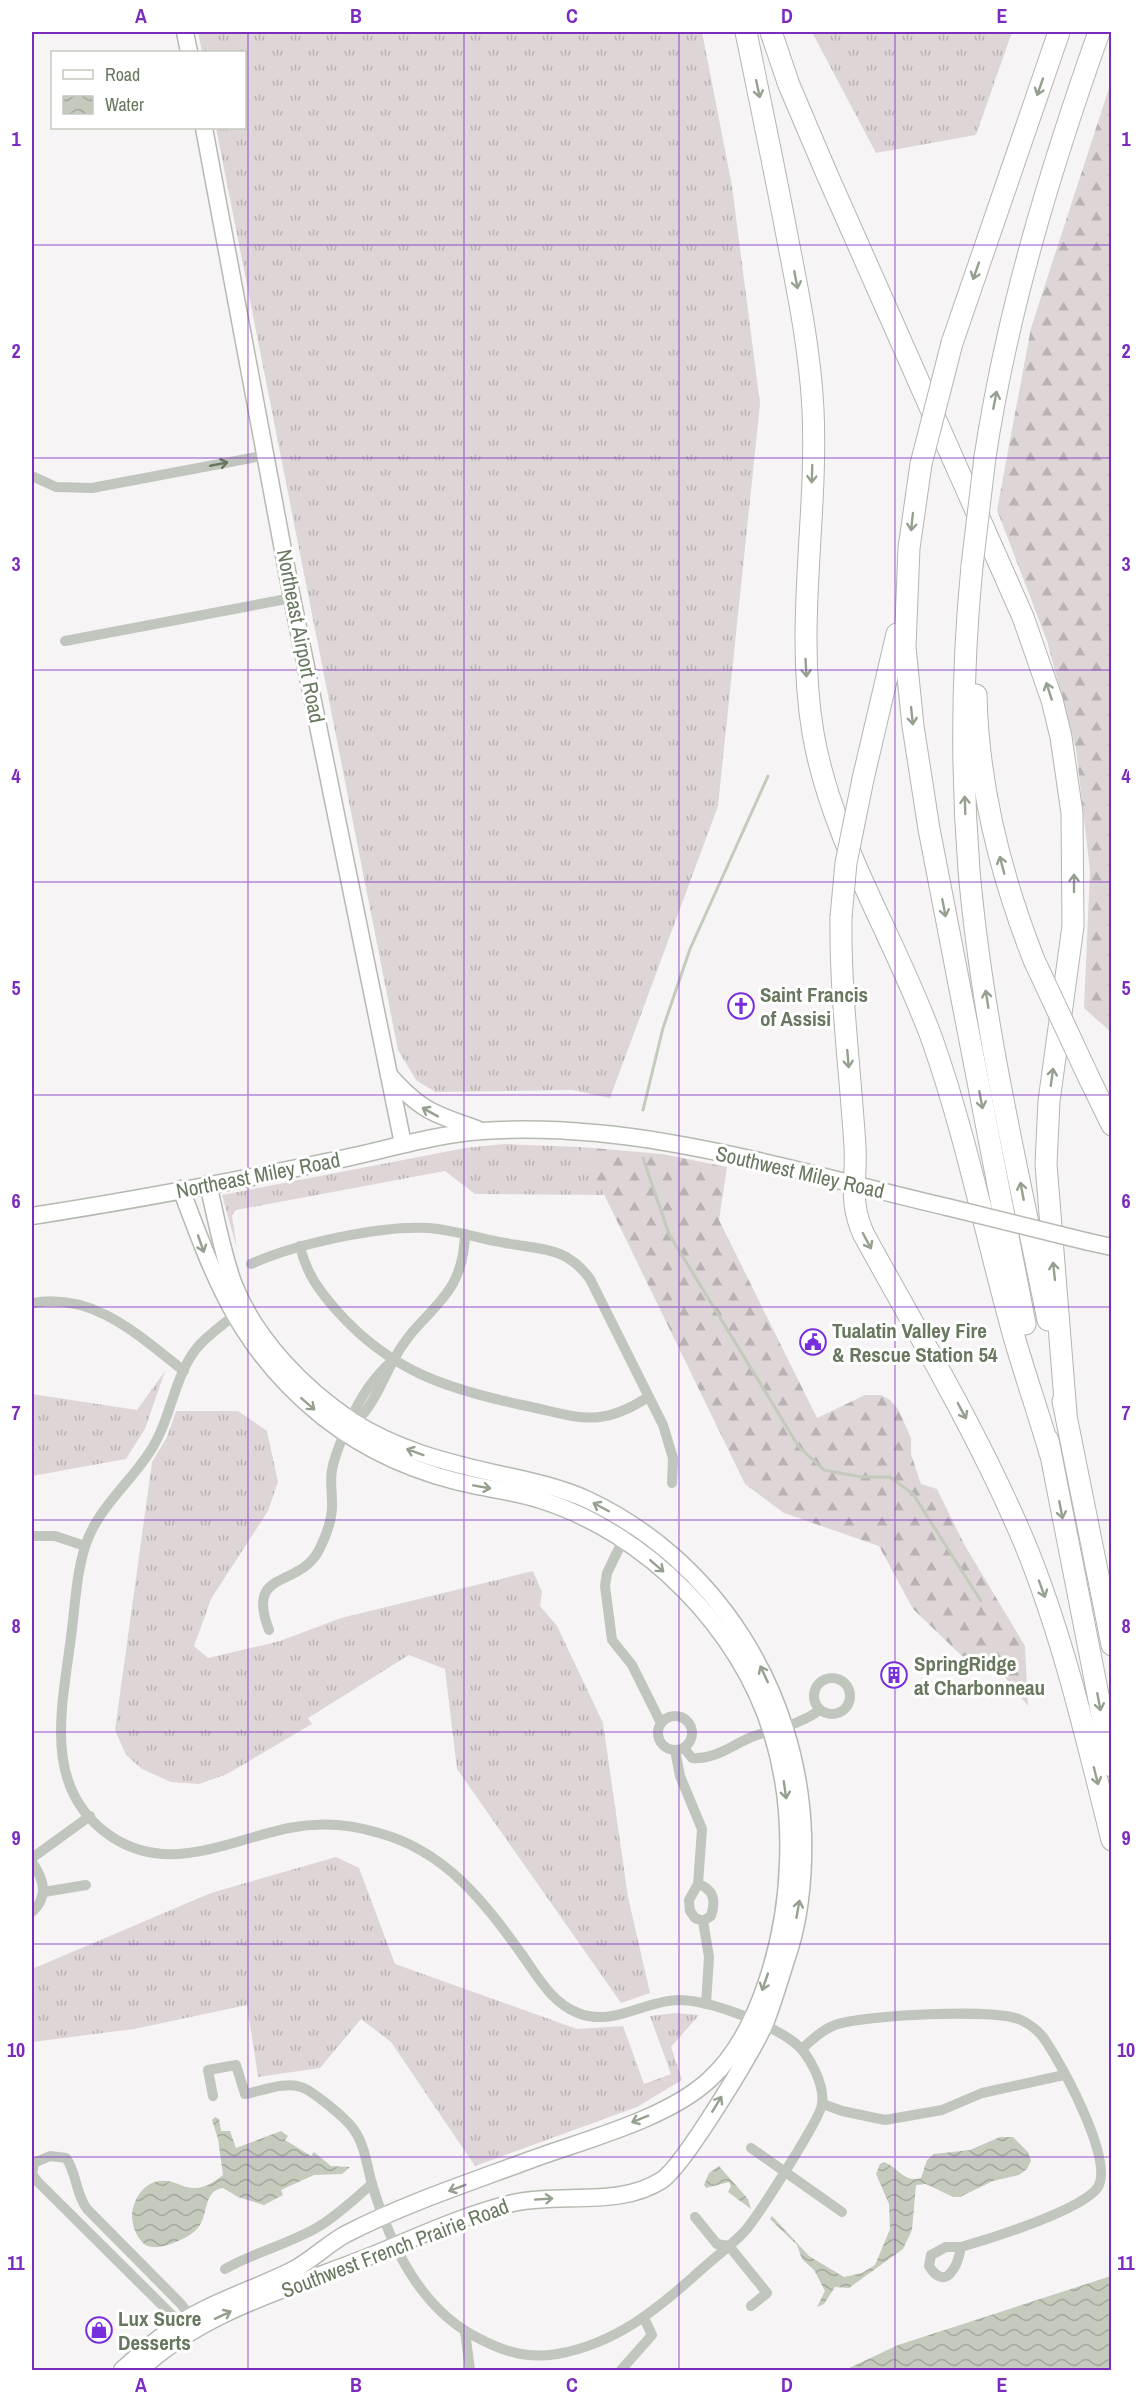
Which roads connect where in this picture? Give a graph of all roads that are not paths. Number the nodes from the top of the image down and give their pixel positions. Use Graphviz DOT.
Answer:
graph roads {
  1 [pos="185,32"];
  2 [pos="746,32"];
  3 [pos="771,32"];
  4 [pos="1059,32"];
  5 [pos="1099,32"];
  6 [pos="1111,32"];
  7 [pos="189,51"];
  8 [pos="204,129"];
  9 [pos="1044,206"];
  10 [pos="267,455"];
  11 [pos="32,476"];
  12 [pos="907,584"];
  13 [pos="292,598"];
  14 [pos="969,599"];
  15 [pos="65,641"];
  16 [pos="388,1074"];
  17 [pos="1112,1125"];
  18 [pos="484,1131"];
  19 [pos="403,1144"];
  20 [pos="208,1184"];
  21 [pos="853,1185"];
  22 [pos="181,1189"];
  23 [pos="32,1216"];
  24 [pos="465,1234"];
  25 [pos="300,1246"];
  26 [pos="1112,1247"];
  27 [pos="251,1264"];
  28 [pos="32,1304"];
  29 [pos="239,1312"];
  30 [pos="393,1361"];
  31 [pos="184,1371"];
  32 [pos="648,1397"];
  33 [pos="1066,1413"];
  34 [pos="348,1426"];
  35 [pos="1050,1453"];
  36 [pos="672,1483"];
  37 [pos="631,1525"];
  38 [pos="32,1536"];
  39 [pos="622,1540"];
  40 [pos="85,1545"];
  41 [pos="269,1630"];
  42 [pos="1112,1645"];
  43 [pos="820,1710"];
  44 [pos="661,1723"];
  45 [pos="779,1730"];
  46 [pos="679,1749"];
  47 [pos="1112,1766"];
  48 [pos="90,1816"];
  49 [pos="1112,1840"];
  50 [pos="32,1860"];
  51 [pos="86,1884"];
  52 [pos="698,1884"];
  53 [pos="44,1892"];
  54 [pos="32,1912"];
  55 [pos="703,1921"];
  56 [pos="706,2004"];
  57 [pos="758,2023"];
  58 [pos="802,2049"];
  59 [pos="1064,2075"];
  60 [pos="213,2096"];
  61 [pos="823,2104"];
  62 [pos="751,2148"];
  63 [pos="783,2172"];
  64 [pos="372,2184"];
  65 [pos="842,2212"];
  66 [pos="384,2216"];
  67 [pos="695,2217"];
  68 [pos="396,2245"];
  69 [pos="729,2246"];
  70 [pos="961,2247"];
  71 [pos="225,2269"];
  72 [pos="750,2306"];
  73 [pos="645,2318"];
  74 [pos="188,2323"];
  75 [pos="465,2331"];
  76 [pos="122,2370"];
  77 [pos="140,2370"];
  78 [pos="470,2370"];
  79 [pos="621,2370"];
  1 -- 7 [label="street"];
  2 -- 35 [label="highway, one-way"];
  33 -- 3 [label="highway, one-way"];
  4 -- 12 [label="highway, one-way, bridge"];
  5 -- 9 [label="highway"];
  6 -- 9 [label="highway"];
  8 -- 10 [label="street, Northeast Airport Road"];
  14 -- 9 [label="highway, one-way, bridge"];
  11 -- 10 [label="street, one-way"];
  10 -- 13 [label="street, Northeast Airport Road"];
  12 -- 21 [label="highway, one-way, bridge"];
  12 -- 35 [label="highway, one-way"];
  13 -- 15 [label="street"];
  13 -- 16 [label="street, Northeast Airport Road"];
  17 -- 14 [label="highway, one-way, bridge"];
  33 -- 14 [label="highway, one-way"];
  18 -- 16 [label="street, one-way"];
  16 -- 19 [label="street, Northeast Airport Road"];
  18 -- 19 [label="street, Northeast Miley Road"];
  18 -- 21 [label="street, Southwest Miley Road"];
  19 -- 20 [label="street, Northeast Miley Road"];
  20 -- 22 [label="street, Northeast Miley Road"];
  20 -- 29 [label="street, Southwest French Prairie Road"];
  21 -- 26 [label="street, Southwest Miley Road, bridge"];
  21 -- 49 [label="highway, one-way"];
  22 -- 23 [label="street, Northeast Miley Road"];
  22 -- 29 [label="street, Southwest French Prairie Road, one-way"];
  24 -- 25 [label="street"];
  24 -- 30 [label="street"];
  24 -- 32 [label="street"];
  25 -- 27 [label="street"];
  25 -- 30 [label="street"];
  28 -- 31 [label="street"];
  29 -- 31 [label="street"];
  29 -- 34 [label="street, Southwest French Prairie Road"];
  30 -- 32 [label="street"];
  30 -- 34 [label="street"];
  31 -- 40 [label="street"];
  32 -- 36 [label="street"];
  33 -- 42 [label="highway"];
  37 -- 34 [label="street, Southwest French Prairie Road, one-way"];
  34 -- 39 [label="street, Southwest French Prairie Road, one-way"];
  34 -- 41 [label="street"];
  35 -- 47 [label="highway, one-way"];
  37 -- 39 [label="street"];
  45 -- 37 [label="street, Southwest French Prairie Road, one-way"];
  38 -- 40 [label="street"];
  39 -- 44 [label="street"];
  39 -- 45 [label="street, Southwest French Prairie Road, one-way"];
  40 -- 48 [label="street"];
  43 -- 45 [label="street"];
  44 -- 46 [label="street"];
  44 -- 46 [label="street"];
  45 -- 46 [label="street"];
  45 -- 57 [label="street, Southwest French Prairie Road"];
  46 -- 52 [label="street"];
  48 -- 50 [label="street"];
  48 -- 56 [label="street"];
  50 -- 53 [label="street"];
  51 -- 53 [label="street"];
  52 -- 55 [label="street"];
  52 -- 55 [label="street"];
  53 -- 54 [label="street"];
  55 -- 56 [label="street"];
  56 -- 57 [label="street"];
  57 -- 58 [label="street"];
  57 -- 66 [label="street, Southwest French Prairie Road, one-way"];
  68 -- 57 [label="street, Southwest French Prairie Road, one-way"];
  58 -- 59 [label="street"];
  58 -- 61 [label="street"];
  59 -- 61 [label="street"];
  59 -- 70 [label="street"];
  60 -- 64 [label="street"];
  61 -- 63 [label="street"];
  62 -- 63 [label="street"];
  63 -- 65 [label="street"];
  63 -- 69 [label="street"];
  64 -- 66 [label="street"];
  64 -- 71 [label="street"];
  66 -- 68 [label="street"];
  66 -- 74 [label="street, Southwest French Prairie Road"];
  67 -- 69 [label="street"];
  74 -- 68 [label="street, Southwest French Prairie Road, one-way"];
  68 -- 75 [label="street"];
  69 -- 72 [label="street"];
  69 -- 73 [label="street"];
  73 -- 75 [label="street"];
  73 -- 79 [label="street"];
  74 -- 74 [label="street"];
  74 -- 76 [label="street, Southwest French Prairie Road"];
  74 -- 77 [label="street, Southwest French Prairie Road"];
  75 -- 78 [label="street"];
}
